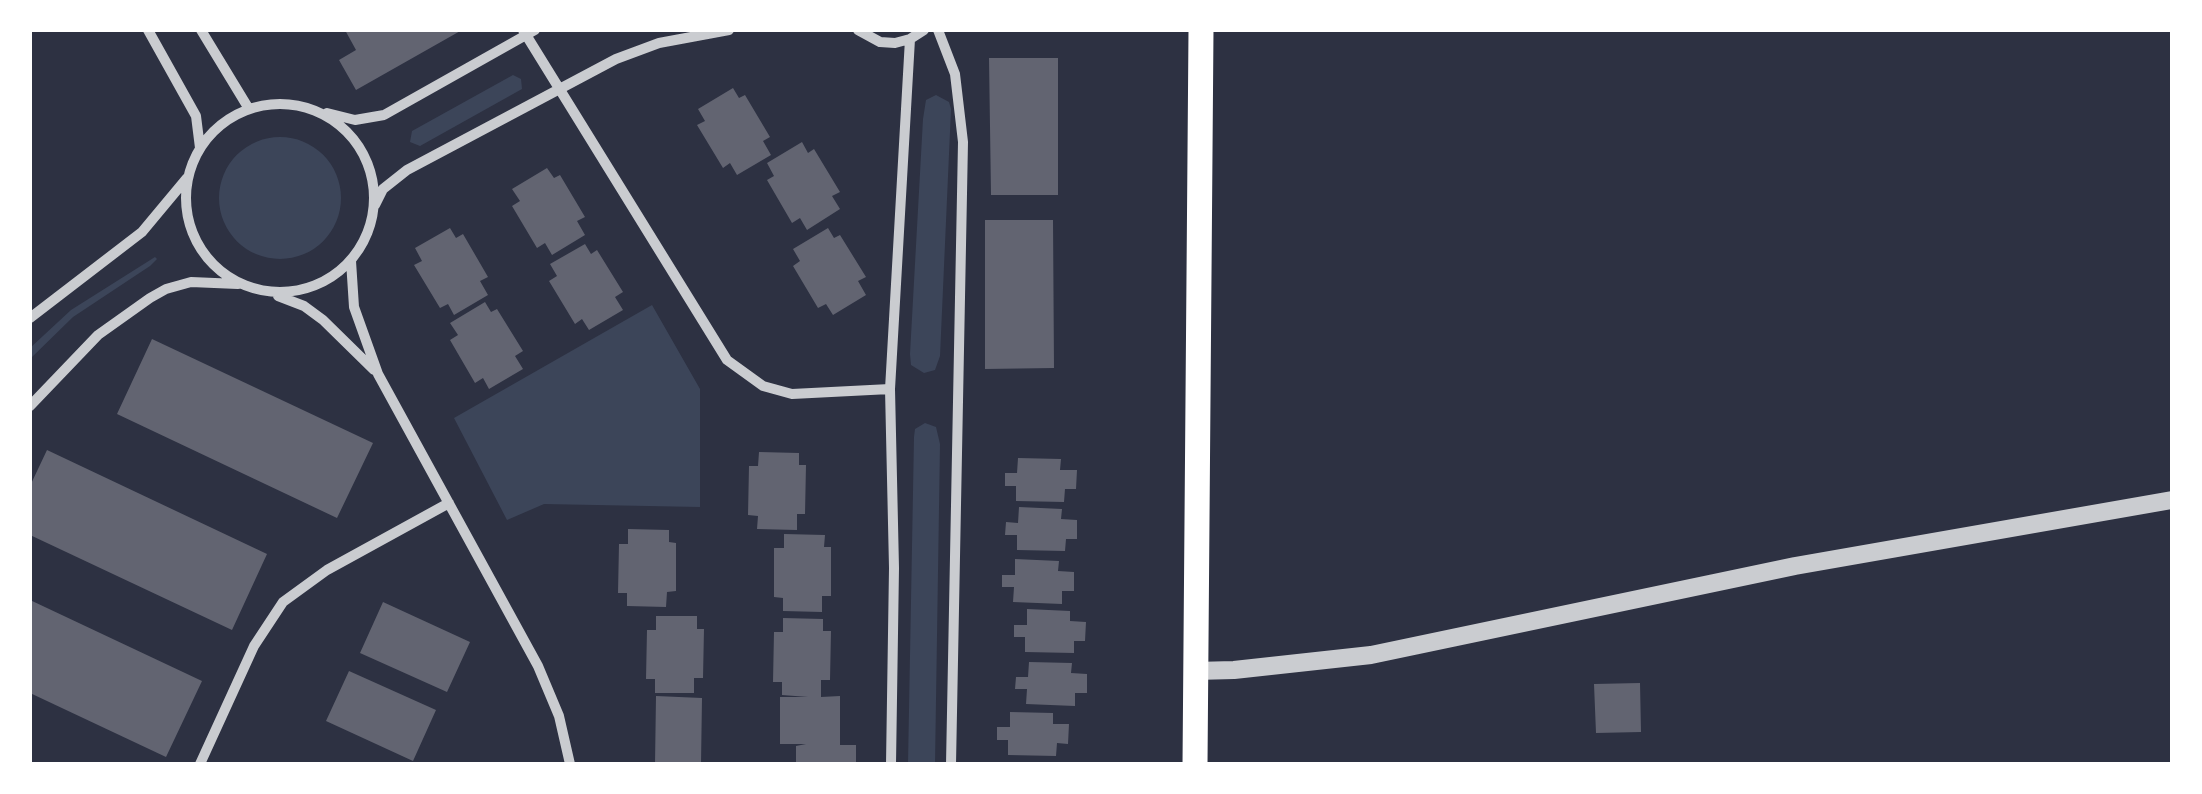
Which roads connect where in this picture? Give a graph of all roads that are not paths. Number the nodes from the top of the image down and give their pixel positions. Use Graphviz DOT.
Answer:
graph roads {
  1 [pos="148,30"];
  2 [pos="201,30"];
  3 [pos="729,30"];
  4 [pos="858,30"];
  5 [pos="924,30"];
  6 [pos="938,30"];
  7 [pos="1201,30"];
  8 [pos="528,32"];
  9 [pos="910,39"];
  10 [pos="560,89"];
  11 [pos="248,108"];
  12 [pos="311,109"];
  13 [pos="200,148"];
  14 [pos="188,177"];
  15 [pos="374,206"];
  16 [pos="351,261"];
  17 [pos="240,284"];
  18 [pos="269,292"];
  19 [pos="30,318"];
  20 [pos="378,374"];
  21 [pos="890,389"];
  22 [pos="30,406"];
  23 [pos="2172,500"];
  24 [pos="449,504"];
  25 [pos="1195,671"];
  26 [pos="200,764"];
  27 [pos="570,764"];
  28 [pos="890,764"];
  29 [pos="951,764"];
  30 [pos="1195,764"];
  1 -- 13 [label="street"];
  2 -- 11 [label="street"];
  3 -- 10 [label="street"];
  4 -- 9 [label="street"];
  5 -- 9 [label="street"];
  6 -- 29 [label="street"];
  7 -- 25 [label="main road"];
  8 -- 10 [label="street"];
  8 -- 12 [label="street"];
  9 -- 21 [label="street"];
  10 -- 15 [label="street"];
  10 -- 21 [label="street"];
  11 -- 12 [label="street"];
  11 -- 13 [label="street"];
  12 -- 15 [label="street"];
  13 -- 14 [label="street"];
  14 -- 17 [label="street"];
  14 -- 19 [label="street"];
  15 -- 16 [label="street"];
  16 -- 18 [label="street"];
  16 -- 20 [label="street"];
  17 -- 18 [label="street"];
  17 -- 22 [label="street"];
  18 -- 20 [label="street"];
  20 -- 24 [label="street"];
  21 -- 28 [label="street"];
  23 -- 25 [label="street"];
  24 -- 26 [label="street"];
  24 -- 27 [label="street"];
  25 -- 30 [label="main road"];
}
